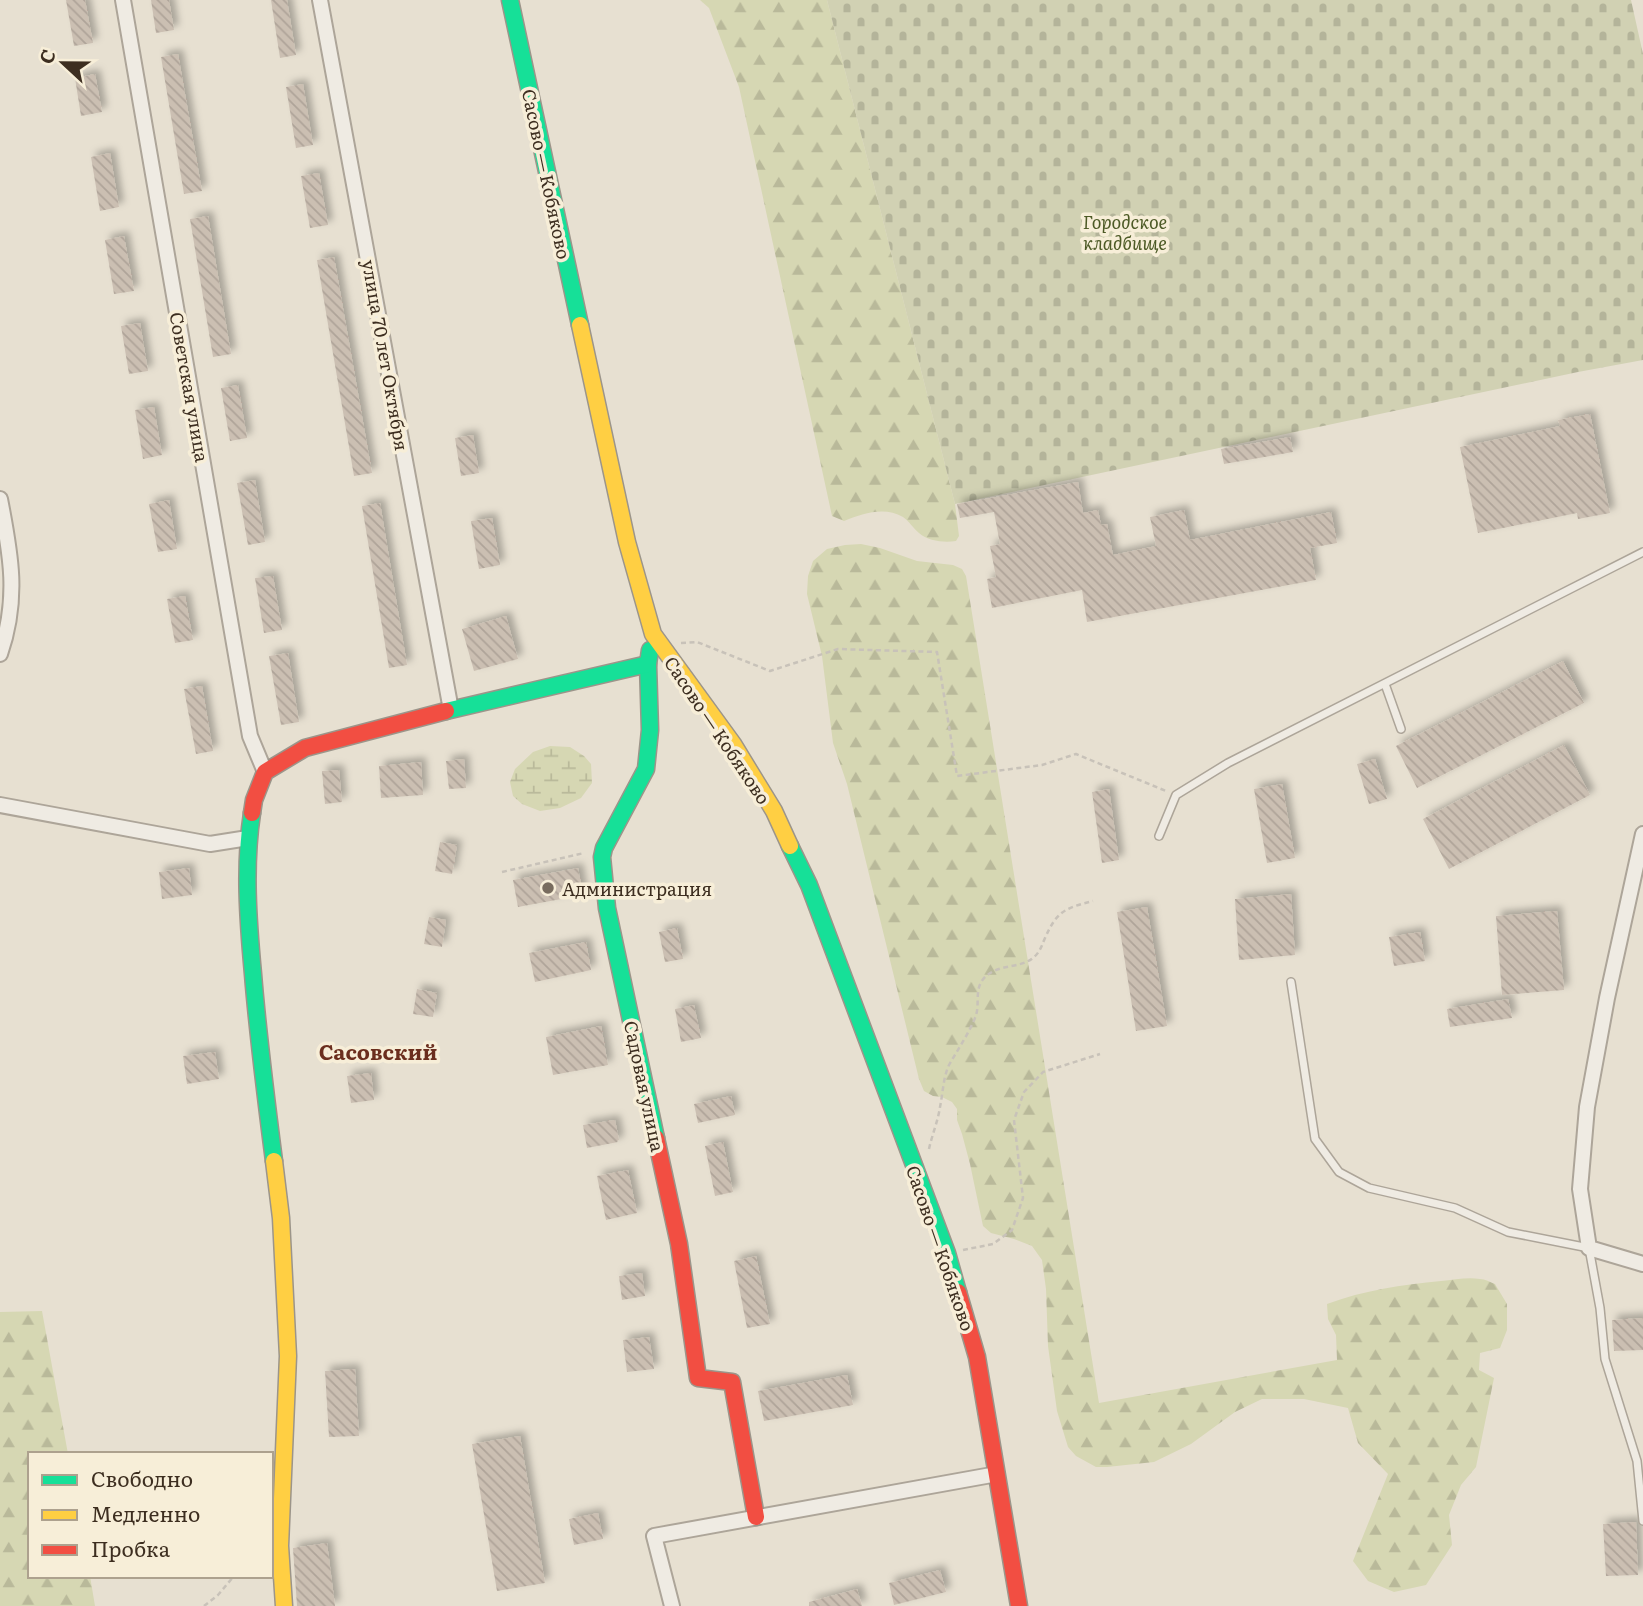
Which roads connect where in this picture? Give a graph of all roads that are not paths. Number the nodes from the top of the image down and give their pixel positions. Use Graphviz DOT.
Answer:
graph roads {
  1 [pos="122,0"];
  2 [pos="320,0"];
  3 [pos="510,0"];
  4 [pos="0,499"];
  5 [pos="2,521"];
  6 [pos="1643,552"];
  7 [pos="6,604"];
  8 [pos="656,639"];
  9 [pos="0,654"];
  10 [pos="649,664"];
  11 [pos="1385,684"];
  12 [pos="451,710"];
  13 [pos="1401,729"];
  14 [pos="265,772"];
  15 [pos="0,805"];
  16 [pos="1643,834"];
  17 [pos="1159,836"];
  18 [pos="248,838"];
  19 [pos="1291,982"];
  20 [pos="1589,1248"];
  21 [pos="1643,1265"];
  22 [pos="997,1474"];
  23 [pos="756,1517"];
  24 [pos="1643,1521"];
  25 [pos="284,1606"];
  26 [pos="672,1606"];
  27 [pos="1018,1606"];
  1 -- 14 [label="street, Советская улица"];
  2 -- 12 [label="street, улица 70 лет Октября"];
  3 -- 8 [label="street, Сасово — Кобяково"];
  4 -- 5 [label="street"];
  5 -- 7 [label="street"];
  6 -- 11 [label="lane"];
  7 -- 9 [label="street"];
  8 -- 10 [label="street, Садовая улица"];
  8 -- 22 [label="street, Сасово — Кобяково"];
  10 -- 12 [label="street"];
  10 -- 23 [label="street, Садовая улица"];
  11 -- 13 [label="lane"];
  11 -- 17 [label="lane"];
  12 -- 14 [label="street"];
  14 -- 18 [label="street"];
  15 -- 18 [label="street"];
  16 -- 20 [label="street"];
  18 -- 25 [label="street"];
  19 -- 20 [label="lane"];
  20 -- 21 [label="street"];
  20 -- 24 [label="lane"];
  22 -- 23 [label="street"];
  22 -- 27 [label="street, Сасово — Кобяково"];
  23 -- 26 [label="street"];
}
